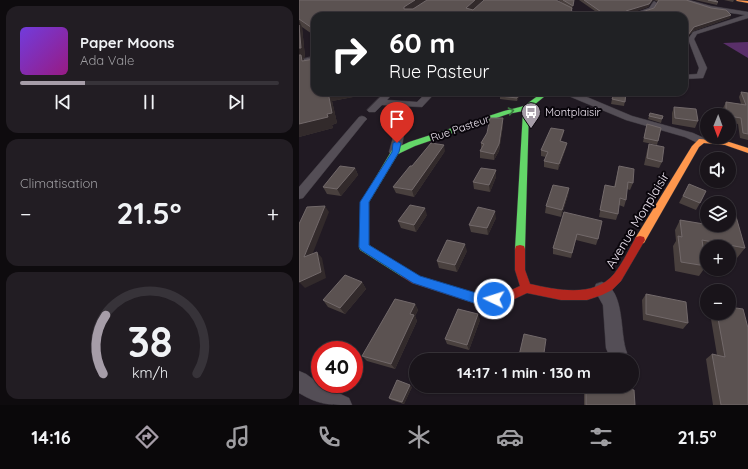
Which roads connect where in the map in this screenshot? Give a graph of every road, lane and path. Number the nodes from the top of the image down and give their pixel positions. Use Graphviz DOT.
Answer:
graph roads {
  1 [pos="552,0"];
  2 [pos="684,0"];
  3 [pos="738,0"];
  4 [pos="748,2"];
  5 [pos="654,3"];
  6 [pos="571,12"];
  7 [pos="642,12"];
  8 [pos="748,15"];
  9 [pos="311,59"];
  10 [pos="299,62"];
  11 [pos="688,77"];
  12 [pos="386,96"];
  13 [pos="428,96"];
  14 [pos="542,96"];
  15 [pos="576,96"];
  16 [pos="381,102"];
  17 [pos="419,105"];
  18 [pos="526,108"];
  19 [pos="372,110"];
  20 [pos="411,115"];
  21 [pos="362,119"];
  22 [pos="403,126"];
  23 [pos="700,140"];
  24 [pos="700,143"];
  25 [pos="732,144"];
  26 [pos="748,151"];
  27 [pos="395,152"];
  28 [pos="299,195"];
  29 [pos="526,288"];
  30 [pos="602,289"];
  31 [pos="618,353"];
  32 [pos="299,381"];
  33 [pos="343,405"];
  1 -- 6 [label="street"];
  2 -- 8 [label="street"];
  3 -- 4 [label="street"];
  5 -- 7 [label="street"];
  8 -- 11 [label="street"];
  9 -- 10 [label="street"];
  12 -- 16 [label="street"];
  13 -- 17 [label="street"];
  14 -- 18 [label="street"];
  15 -- 23 [label="street"];
  16 -- 17 [label="street"];
  16 -- 19 [label="street"];
  17 -- 20 [label="street"];
  27 -- 18 [label="street, Rue Pasteur, one-way"];
  18 -- 29 [label="street"];
  21 -- 28 [label="street"];
  22 -- 27 [label="street"];
  24 -- 30 [label="street, Avenue Monplaisir"];
  25 -- 26 [label="street"];
  27 -- 29 [label="street"];
  29 -- 30 [label="street, Avenue Monplaisir"];
  30 -- 31 [label="street"];
  32 -- 33 [label="street"];
}
